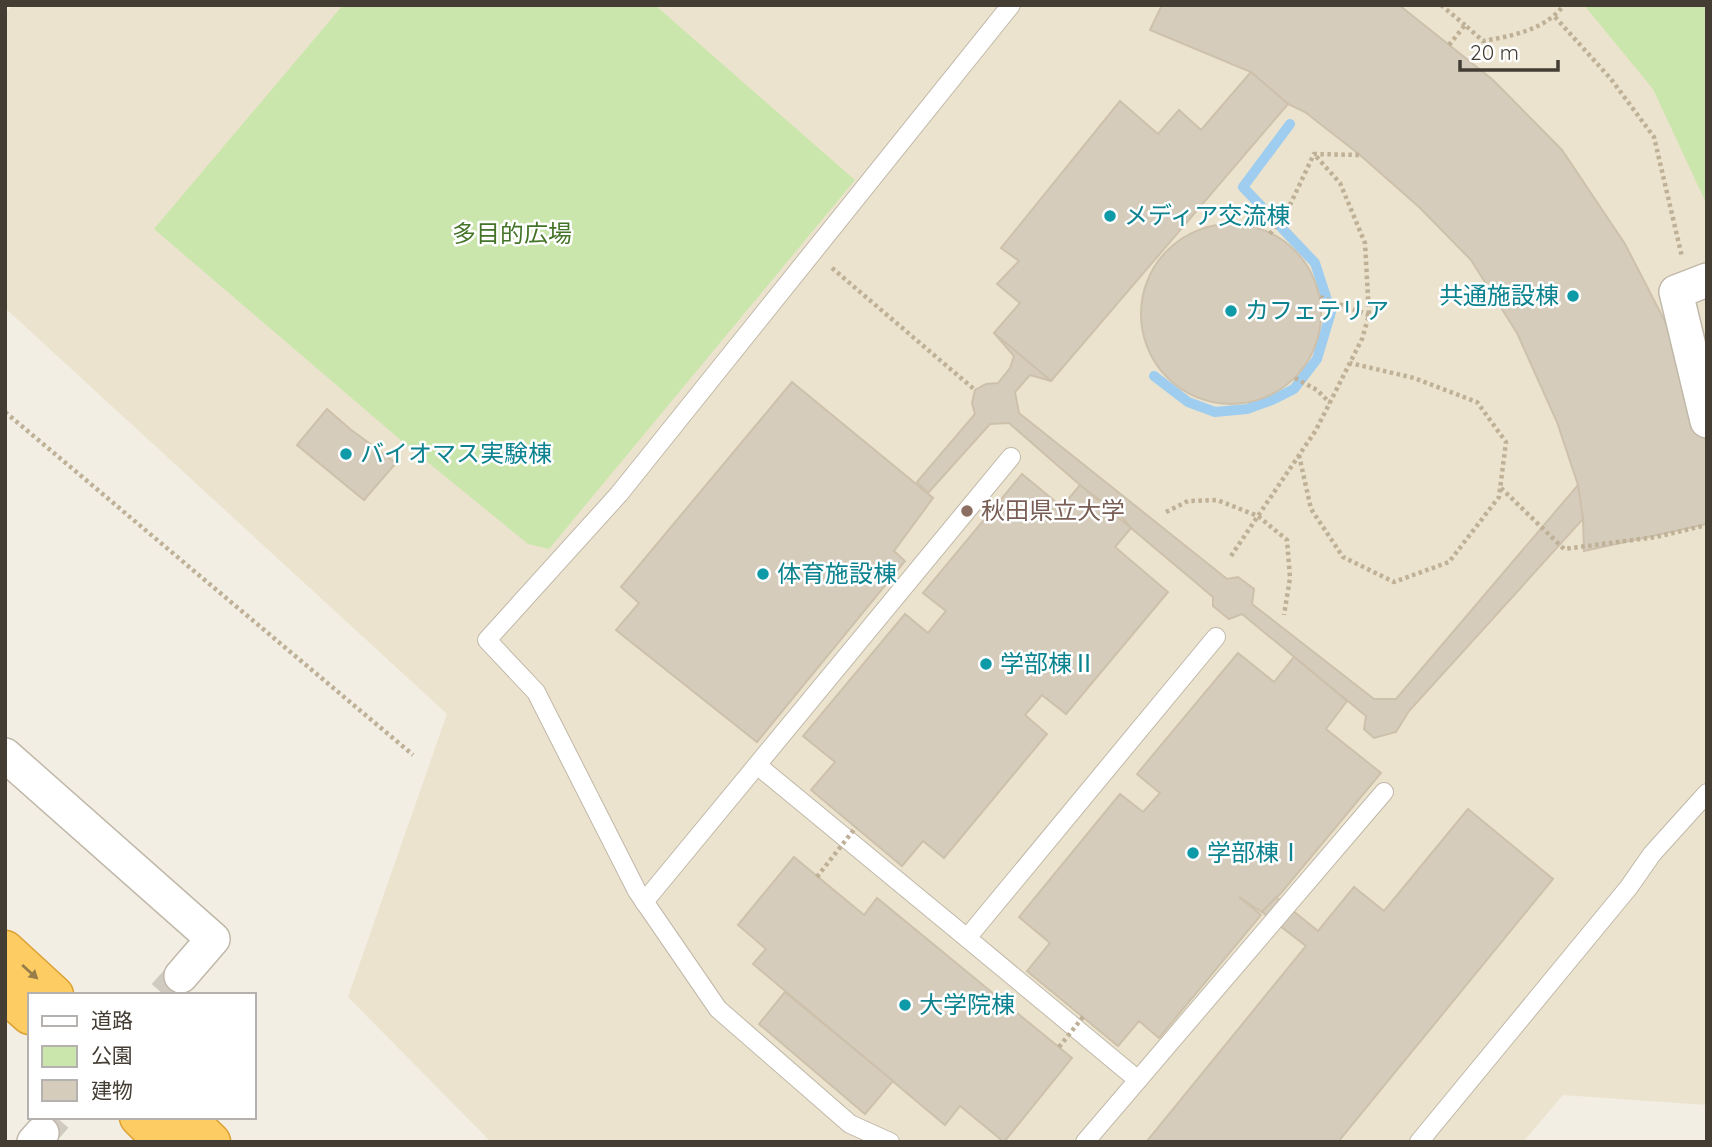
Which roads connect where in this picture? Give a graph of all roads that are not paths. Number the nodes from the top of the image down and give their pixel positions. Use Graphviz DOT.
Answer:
graph roads {
  1 [pos="1011,5"];
  2 [pos="1698,283"];
  3 [pos="1704,399"];
  4 [pos="1011,457"];
  5 [pos="1216,637"];
  6 [pos="5,755"];
  7 [pos="757,765"];
  8 [pos="1384,792"];
  9 [pos="1707,793"];
  10 [pos="644,902"];
  11 [pos="967,937"];
  12 [pos="5,950"];
  13 [pos="181,976"];
  14 [pos="5,993"];
  15 [pos="52,993"];
  16 [pos="28,1013"];
  17 [pos="1138,1080"];
  18 [pos="141,1119"];
  19 [pos="187,1119"];
  20 [pos="164,1142"];
  21 [pos="211,1142"];
  22 [pos="890,1142"];
  23 [pos="1085,1142"];
  24 [pos="1419,1142"];
  1 -- 10 [label="lane"];
  2 -- 3 [label="street"];
  4 -- 7 [label="lane"];
  5 -- 11 [label="lane"];
  6 -- 13 [label="street"];
  7 -- 10 [label="lane"];
  7 -- 11 [label="lane"];
  8 -- 17 [label="lane"];
  9 -- 24 [label="lane"];
  10 -- 22 [label="lane"];
  11 -- 17 [label="lane"];
  12 -- 15 [label="highway, one-way"];
  14 -- 16 [label="highway"];
  17 -- 23 [label="lane"];
  18 -- 20 [label="highway"];
  19 -- 21 [label="highway"];
}
